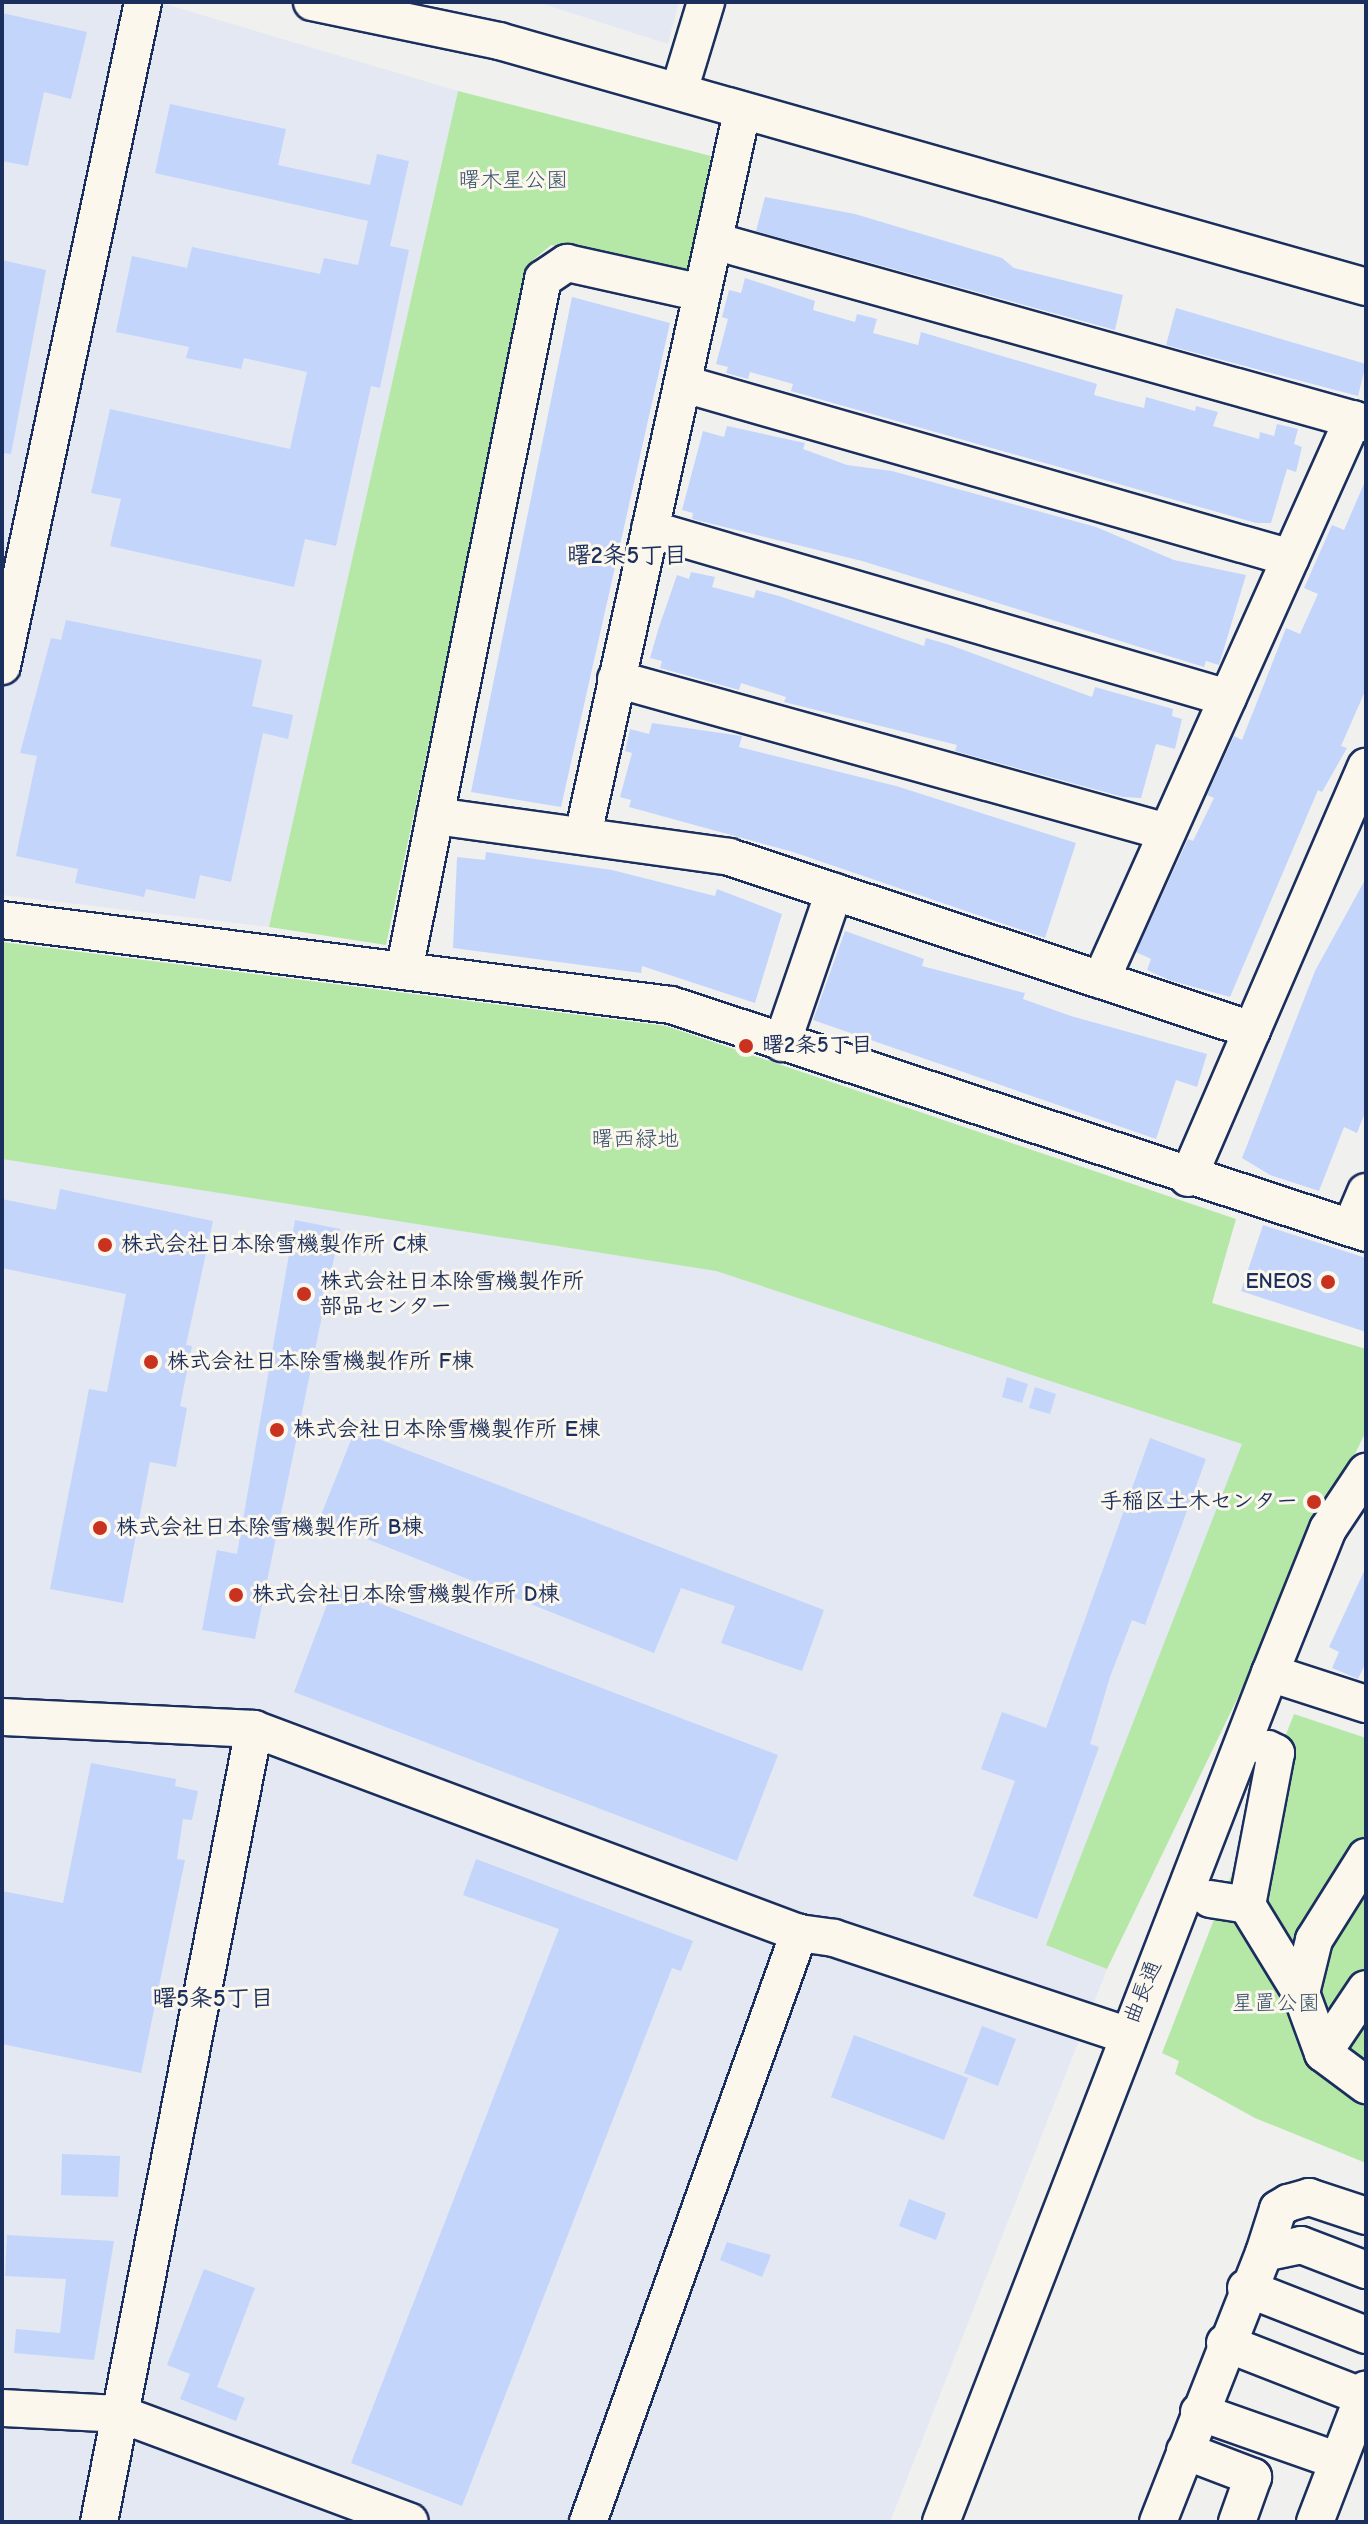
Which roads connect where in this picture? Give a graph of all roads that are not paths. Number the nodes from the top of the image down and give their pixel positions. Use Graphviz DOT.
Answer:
graph roads {
  1 [pos="143,2"];
  2 [pos="312,2"];
  3 [pos="706,2"];
  4 [pos="679,91"];
  5 [pos="742,112"];
  6 [pos="714,241"];
  7 [pos="1366,287"];
  8 [pos="702,293"];
  9 [pos="684,384"];
  10 [pos="1360,421"];
  11 [pos="650,529"];
  12 [pos="1291,558"];
  13 [pos="2,666"];
  14 [pos="616,679"];
  15 [pos="1228,698"];
  16 [pos="1366,767"];
  17 [pos="435,816"];
  18 [pos="1354,826"];
  19 [pos="1167,832"];
  20 [pos="583,835"];
  21 [pos="834,892"];
  22 [pos="2,920"];
  23 [pos="404,971"];
  24 [pos="1101,980"];
  25 [pos="1252,1030"];
  26 [pos="782,1043"];
  27 [pos="1188,1178"];
  28 [pos="1366,1192"];
  29 [pos="1358,1230"];
  30 [pos="1366,1472"];
  31 [pos="1270,1673"];
  32 [pos="1366,1704"];
  33 [pos="2,1717"];
  34 [pos="254,1729"];
  35 [pos="1268,1749"];
  36 [pos="1366,1857"];
  37 [pos="1210,1899"];
  38 [pos="1247,1905"];
  39 [pos="799,1933"];
  40 [pos="1366,1989"];
  41 [pos="1301,1993"];
  42 [pos="1126,2035"];
  43 [pos="1323,2053"];
  44 [pos="1366,2085"];
  45 [pos="1366,2216"];
  46 [pos="1264,2253"];
  47 [pos="1366,2270"];
  48 [pos="1246,2288"];
  49 [pos="1366,2335"];
  50 [pos="1225,2343"];
  51 [pos="1365,2395"];
  52 [pos="2,2408"];
  53 [pos="1199,2412"];
  54 [pos="120,2414"];
  55 [pos="1185,2451"];
  56 [pos="1338,2461"];
  57 [pos="1326,2519"];
  58 [pos="99,2522"];
  59 [pos="410,2522"];
  60 [pos="588,2522"];
  61 [pos="941,2522"];
  62 [pos="1158,2522"];
  63 [pos="1237,2522"];
  1 -- 13 [label="street"];
  2 -- 4 [label="street"];
  3 -- 4 [label="street"];
  4 -- 5 [label="street"];
  5 -- 6 [label="street"];
  5 -- 7 [label="street"];
  6 -- 8 [label="street"];
  6 -- 10 [label="street"];
  8 -- 9 [label="street"];
  8 -- 17 [label="street"];
  9 -- 11 [label="street"];
  9 -- 12 [label="street"];
  10 -- 12 [label="street"];
  11 -- 14 [label="street"];
  11 -- 15 [label="street"];
  12 -- 15 [label="street"];
  14 -- 19 [label="street"];
  14 -- 20 [label="street"];
  15 -- 19 [label="street"];
  16 -- 18 [label="street"];
  17 -- 20 [label="street"];
  17 -- 23 [label="street"];
  18 -- 25 [label="street"];
  19 -- 24 [label="street"];
  20 -- 21 [label="street"];
  21 -- 24 [label="street"];
  21 -- 26 [label="street"];
  22 -- 23 [label="street"];
  23 -- 26 [label="street"];
  24 -- 25 [label="street"];
  25 -- 27 [label="street"];
  26 -- 27 [label="street"];
  27 -- 29 [label="street"];
  28 -- 29 [label="street"];
  30 -- 31 [label="street, 曲長通"];
  31 -- 32 [label="street"];
  31 -- 42 [label="street, 曲長通"];
  33 -- 34 [label="street"];
  34 -- 39 [label="street"];
  34 -- 54 [label="street"];
  35 -- 38 [label="street"];
  36 -- 41 [label="street"];
  37 -- 38 [label="street"];
  38 -- 41 [label="street"];
  39 -- 42 [label="street"];
  39 -- 60 [label="street"];
  40 -- 43 [label="street"];
  41 -- 43 [label="street"];
  42 -- 61 [label="street, 曲長通"];
  43 -- 44 [label="street"];
  45 -- 46 [label="street"];
  46 -- 47 [label="street"];
  46 -- 48 [label="street"];
  48 -- 49 [label="street"];
  48 -- 50 [label="street"];
  50 -- 51 [label="street"];
  50 -- 53 [label="street"];
  51 -- 56 [label="street"];
  52 -- 54 [label="street"];
  53 -- 55 [label="street"];
  53 -- 56 [label="street"];
  54 -- 58 [label="street"];
  54 -- 59 [label="street"];
  55 -- 62 [label="street"];
  55 -- 63 [label="street"];
  56 -- 57 [label="street"];
}
